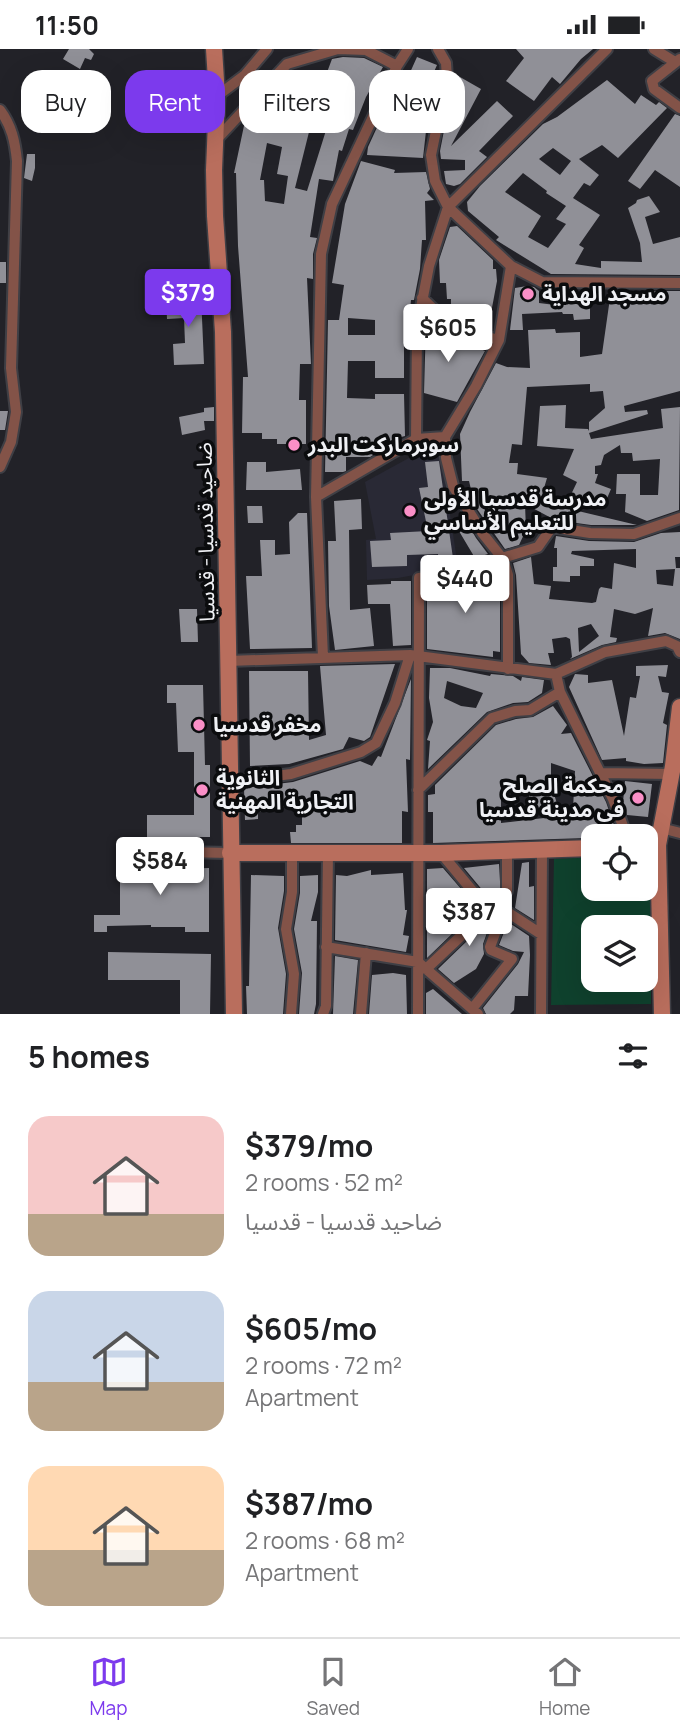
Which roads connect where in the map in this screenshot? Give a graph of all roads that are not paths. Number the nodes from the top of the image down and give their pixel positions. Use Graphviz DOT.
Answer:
graph roads {
  1 [pos="214,49"];
  2 [pos="267,49"];
  3 [pos="408,49"];
  4 [pos="438,49"];
  5 [pos="607,49"];
  6 [pos="654,49"];
  7 [pos="678,60"];
  8 [pos="397,66"];
  9 [pos="215,70"];
  10 [pos="225,90"];
  11 [pos="680,109"];
  12 [pos="0,110"];
  13 [pos="216,133"];
  14 [pos="216,139"];
  15 [pos="448,207"];
  16 [pos="511,266"];
  17 [pos="680,283"];
  18 [pos="422,298"];
  19 [pos="499,340"];
  20 [pos="445,437"];
  21 [pos="416,439"];
  22 [pos="0,467"];
  23 [pos="316,497"];
  24 [pos="680,518"];
  25 [pos="503,559"];
  26 [pos="680,652"];
  27 [pos="415,656"];
  28 [pos="323,657"];
  29 [pos="228,661"];
  30 [pos="508,669"];
  31 [pos="556,674"];
  32 [pos="561,692"];
  33 [pos="680,707"];
  34 [pos="600,773"];
  35 [pos="672,774"];
  36 [pos="229,782"];
  37 [pos="418,790"];
  38 [pos="622,824"];
  39 [pos="661,828"];
  40 [pos="680,833"];
  41 [pos="658,834"];
  42 [pos="581,848"];
  43 [pos="542,850"];
  44 [pos="132,851"];
  45 [pos="507,851"];
  46 [pos="230,853"];
  47 [pos="292,853"];
  48 [pos="328,853"];
  49 [pos="418,853"];
  50 [pos="441,853"];
  51 [pos="470,888"];
  52 [pos="507,891"];
  53 [pos="655,901"];
  54 [pos="504,909"];
  55 [pos="541,934"];
  56 [pos="326,947"];
  57 [pos="366,954"];
  58 [pos="422,965"];
  59 [pos="475,1011"];
  60 [pos="234,1014"];
  61 [pos="291,1014"];
  62 [pos="323,1014"];
  63 [pos="360,1014"];
  64 [pos="418,1014"];
  65 [pos="541,1014"];
  66 [pos="662,1014"];
  1 -- 9 [label="main road, ضاحيد قدسيا - قدسيا"];
  2 -- 10 [label="street"];
  3 -- 8 [label="street"];
  4 -- 15 [label="street"];
  5 -- 15 [label="street"];
  6 -- 7 [label="street"];
  7 -- 11 [label="street"];
  8 -- 14 [label="street"];
  8 -- 23 [label="street"];
  12 -- 22 [label="street"];
  13 -- 14 [label="main road, ضاحيد قدسيا - قدسيا"];
  14 -- 29 [label="main road, ضاحيد قدسيا - قدسيا"];
  15 -- 16 [label="street"];
  15 -- 18 [label="street"];
  16 -- 17 [label="street"];
  16 -- 19 [label="street"];
  18 -- 19 [label="street"];
  18 -- 21 [label="street"];
  19 -- 20 [label="street"];
  20 -- 21 [label="street"];
  20 -- 25 [label="street"];
  21 -- 23 [label="street"];
  23 -- 28 [label="street"];
  24 -- 25 [label="street"];
  25 -- 27 [label="street"];
  25 -- 30 [label="street"];
  26 -- 31 [label="street"];
  27 -- 28 [label="street"];
  27 -- 30 [label="street"];
  27 -- 36 [label="street"];
  27 -- 37 [label="street"];
  28 -- 29 [label="street"];
  29 -- 36 [label="main road, ضاحيد قدسيا - قدسيا"];
  30 -- 31 [label="street"];
  31 -- 32 [label="street"];
  32 -- 34 [label="street"];
  32 -- 37 [label="street"];
  33 -- 35 [label="main road"];
  34 -- 35 [label="street"];
  34 -- 38 [label="street"];
  35 -- 39 [label="main road"];
  36 -- 46 [label="main road, ضاحيد قدسيا - قدسيا"];
  37 -- 49 [label="street"];
  39 -- 40 [label="street"];
  39 -- 41 [label="main road"];
  42 -- 43 [label="main road"];
  43 -- 45 [label="main road"];
  43 -- 55 [label="street"];
  44 -- 46 [label="street"];
  45 -- 50 [label="main road"];
  45 -- 52 [label="street"];
  46 -- 47 [label="main road"];
  46 -- 60 [label="main road, ضاحيد قدسيا - قدسيا"];
  47 -- 48 [label="main road"];
  47 -- 61 [label="street"];
  48 -- 49 [label="main road"];
  48 -- 56 [label="street"];
  49 -- 50 [label="main road"];
  49 -- 58 [label="street"];
  50 -- 51 [label="street"];
  51 -- 54 [label="street"];
  51 -- 58 [label="street"];
  53 -- 66 [label="main road"];
  54 -- 55 [label="street"];
  54 -- 59 [label="street"];
  55 -- 65 [label="street"];
  56 -- 57 [label="street"];
  56 -- 62 [label="street"];
  57 -- 58 [label="street"];
  57 -- 63 [label="street"];
  58 -- 59 [label="street"];
  58 -- 64 [label="street"];
}
